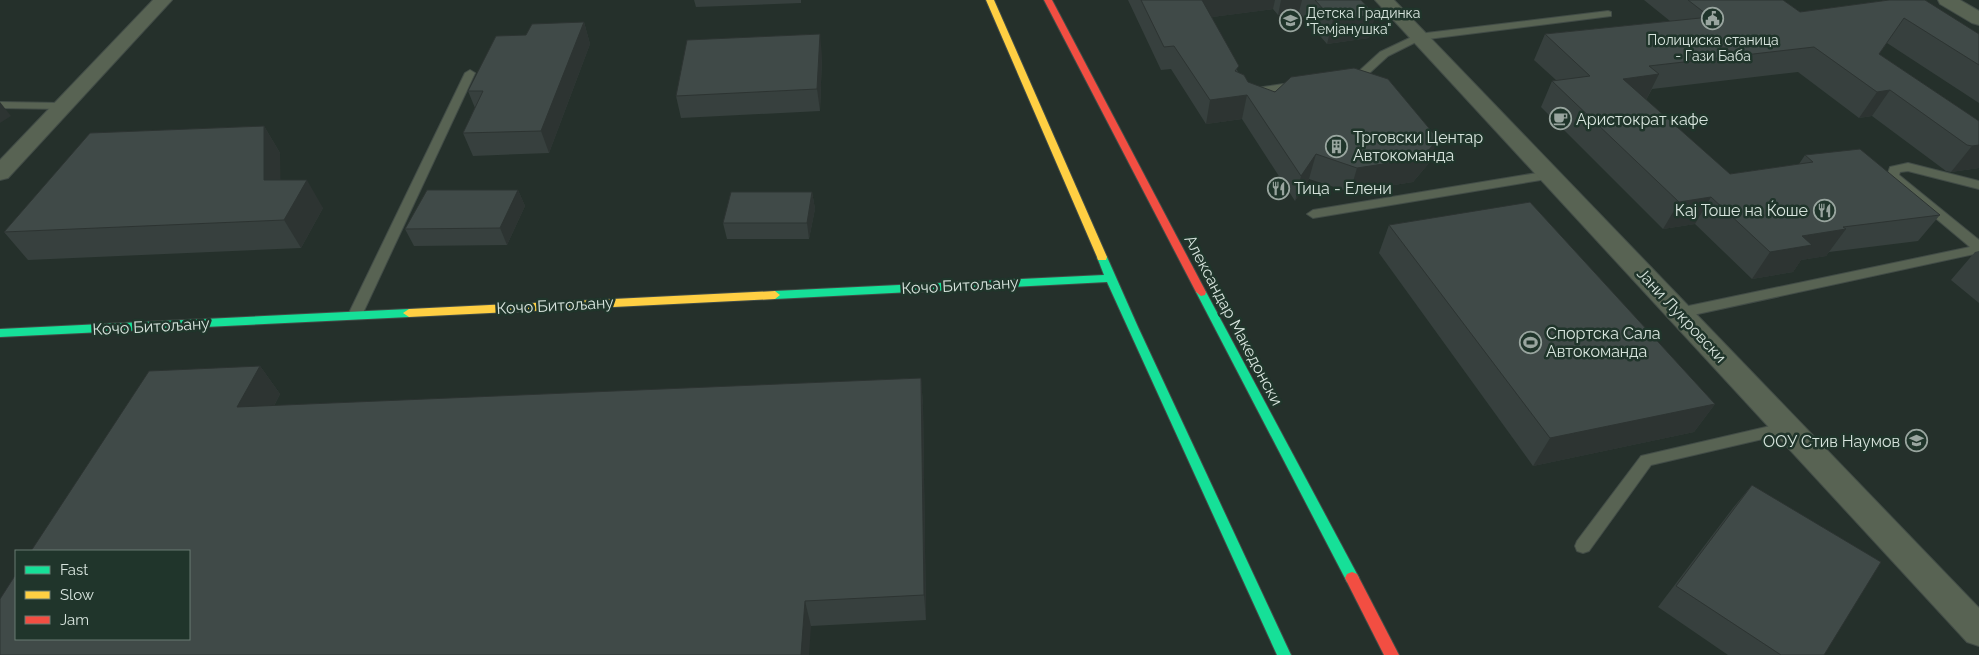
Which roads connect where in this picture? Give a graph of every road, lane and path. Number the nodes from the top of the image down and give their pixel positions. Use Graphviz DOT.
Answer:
graph roads {
  1 [pos="163,0"];
  2 [pos="990,0"];
  3 [pos="1048,0"];
  4 [pos="1384,0"];
  5 [pos="1947,0"];
  6 [pos="1608,14"];
  7 [pos="1979,19"];
  8 [pos="1418,37"];
  9 [pos="470,73"];
  10 [pos="1341,79"];
  11 [pos="1312,83"];
  12 [pos="1236,94"];
  13 [pos="0,105"];
  14 [pos="62,106"];
  15 [pos="0,173"];
  16 [pos="1549,175"];
  17 [pos="1979,185"];
  18 [pos="1313,214"];
  19 [pos="1979,248"];
  20 [pos="1111,278"];
  21 [pos="1680,313"];
  22 [pos="355,315"];
  23 [pos="0,333"];
  24 [pos="1788,428"];
  25 [pos="1583,546"];
  26 [pos="1979,631"];
  27 [pos="1284,655"];
  28 [pos="1392,655"];
  1 -- 14 [label="street"];
  2 -- 20 [label="street"];
  3 -- 28 [label="street, Александар Македонски"];
  4 -- 8 [label="street, Јани Лукровски"];
  5 -- 7 [label="street"];
  6 -- 8 [label="lane"];
  8 -- 10 [label="lane"];
  8 -- 16 [label="street, Јани Лукровски"];
  9 -- 22 [label="lane"];
  11 -- 12 [label="lane"];
  13 -- 14 [label="lane"];
  14 -- 15 [label="street"];
  16 -- 18 [label="lane"];
  16 -- 21 [label="street, Јани Лукровски"];
  17 -- 19 [label="lane"];
  19 -- 21 [label="lane"];
  20 -- 22 [label="street, Кочо Битољану"];
  20 -- 27 [label="street"];
  21 -- 24 [label="street, Јани Лукровски"];
  22 -- 23 [label="street, Кочо Битољану"];
  24 -- 25 [label="lane"];
  24 -- 26 [label="street, Јани Лукровски"];
}
